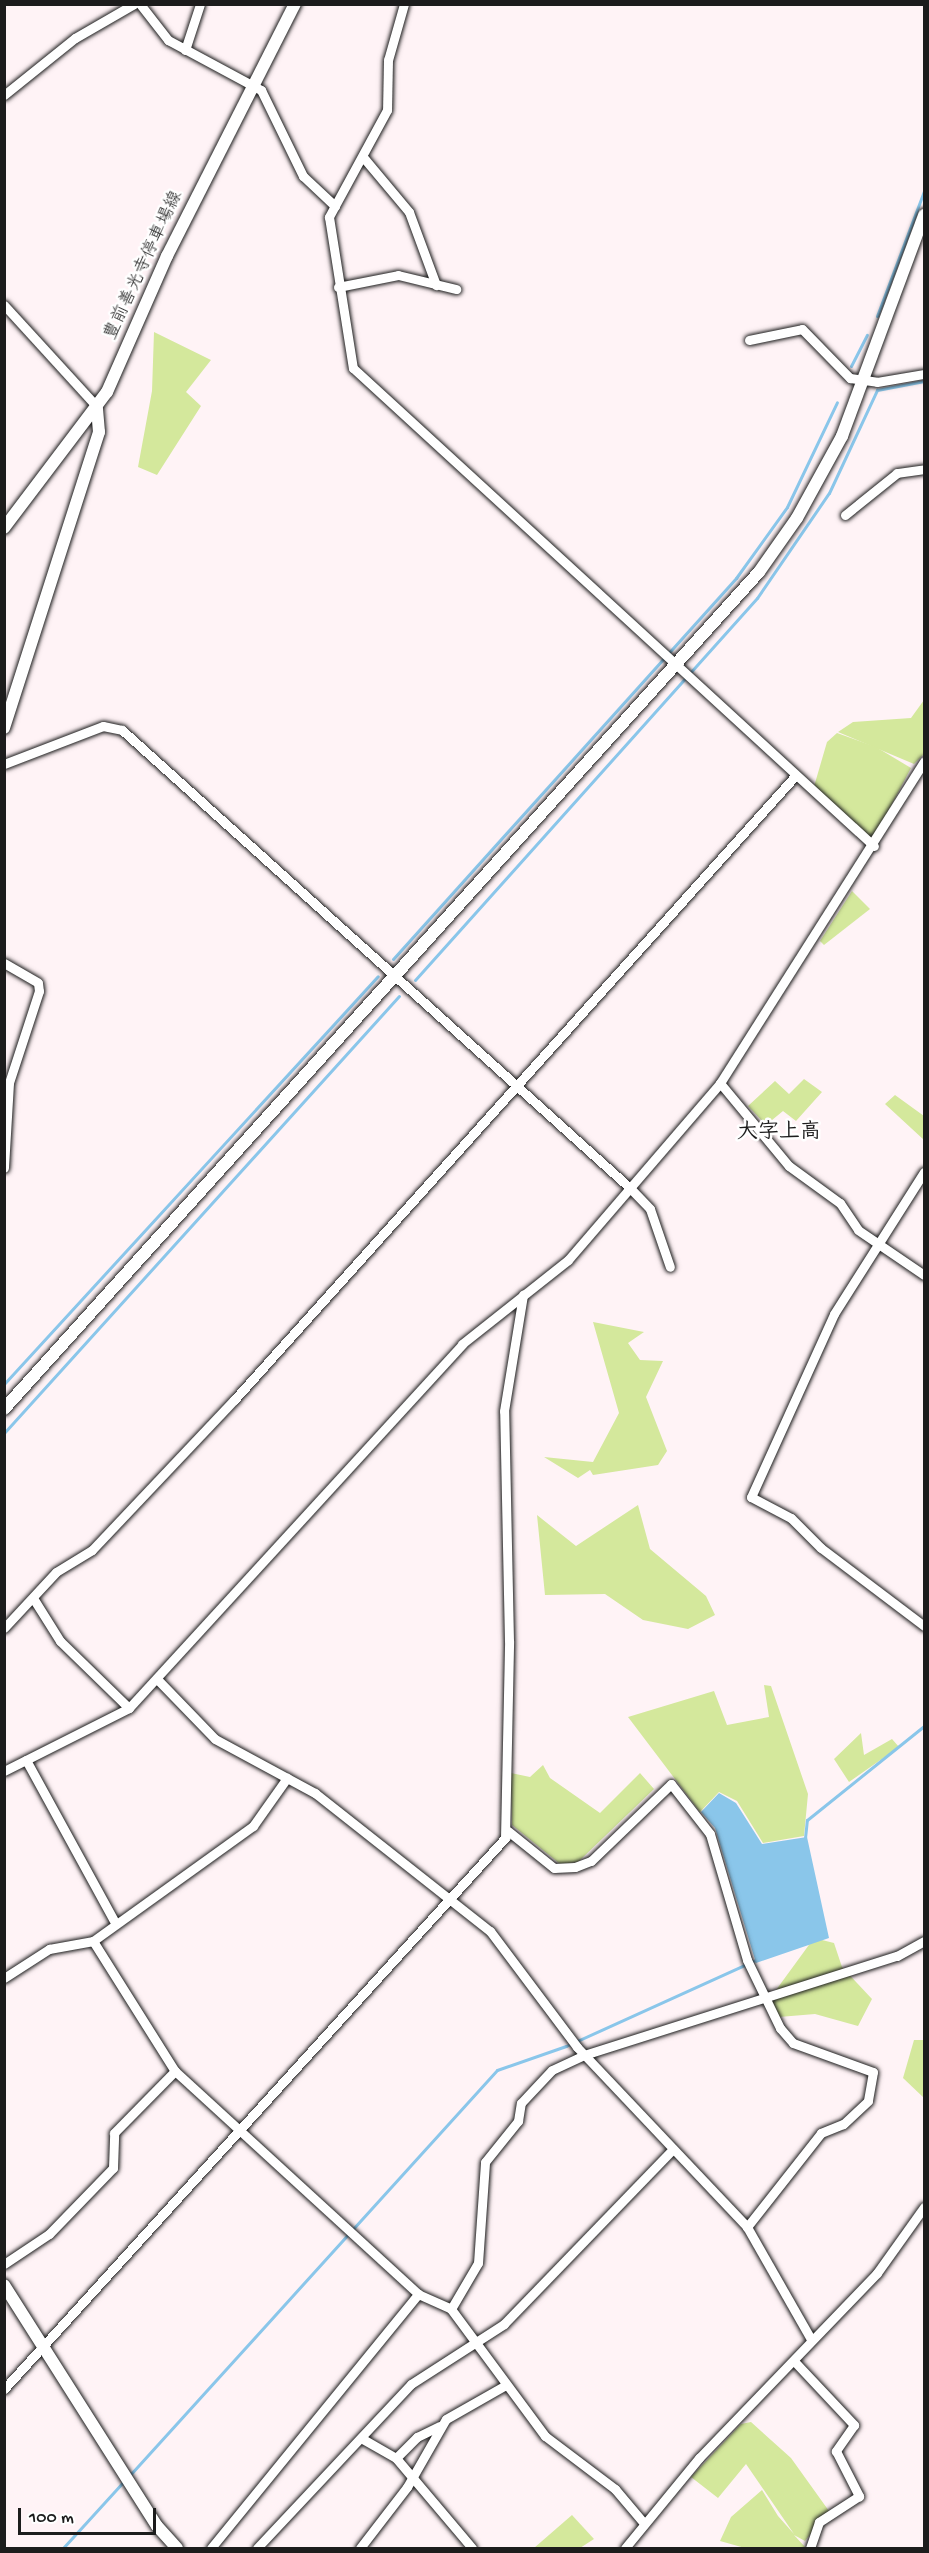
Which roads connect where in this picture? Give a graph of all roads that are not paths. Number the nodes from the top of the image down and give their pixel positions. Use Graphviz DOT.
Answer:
graph roads {
  1 [pos="134,4"];
  2 [pos="140,4"];
  3 [pos="200,4"];
  4 [pos="295,4"];
  5 [pos="404,4"];
  6 [pos="185,50"];
  7 [pos="252,86"];
  8 [pos="4,95"];
  9 [pos="363,157"];
  10 [pos="334,206"];
  11 [pos="924,215"];
  12 [pos="436,285"];
  13 [pos="338,287"];
  14 [pos="456,289"];
  15 [pos="4,305"];
  16 [pos="749,340"];
  17 [pos="924,374"];
  18 [pos="864,381"];
  19 [pos="97,407"];
  20 [pos="924,469"];
  21 [pos="845,515"];
  22 [pos="4,528"];
  23 [pos="677,666"];
  24 [pos="4,728"];
  25 [pos="924,761"];
  26 [pos="4,764"];
  27 [pos="795,776"];
  28 [pos="874,846"];
  29 [pos="4,963"];
  30 [pos="397,977"];
  31 [pos="720,1083"];
  32 [pos="516,1085"];
  33 [pos="4,1168"];
  34 [pos="924,1172"];
  35 [pos="630,1188"];
  36 [pos="877,1241"];
  37 [pos="670,1267"];
  38 [pos="924,1275"];
  39 [pos="523,1295"];
  40 [pos="4,1410"];
  41 [pos="33,1598"];
  42 [pos="6,1625"];
  43 [pos="924,1626"];
  44 [pos="157,1679"];
  45 [pos="129,1708"];
  46 [pos="26,1760"];
  47 [pos="4,1771"];
  48 [pos="287,1778"];
  49 [pos="508,1832"];
  50 [pos="449,1900"];
  51 [pos="114,1921"];
  52 [pos="93,1941"];
  53 [pos="924,1941"];
  54 [pos="4,1978"];
  55 [pos="764,1999"];
  56 [pos="584,2055"];
  57 [pos="175,2071"];
  58 [pos="239,2130"];
  59 [pos="671,2151"];
  60 [pos="924,2206"];
  61 [pos="747,2227"];
  62 [pos="4,2264"];
  63 [pos="4,2285"];
  64 [pos="418,2294"];
  65 [pos="451,2309"];
  66 [pos="477,2339"];
  67 [pos="812,2339"];
  68 [pos="44,2346"];
  69 [pos="794,2361"];
  70 [pos="504,2386"];
  71 [pos="4,2390"];
  72 [pos="440,2426"];
  73 [pos="362,2439"];
  74 [pos="396,2458"];
  75 [pos="411,2480"];
  76 [pos="643,2522"];
  77 [pos="177,2548"];
  78 [pos="211,2548"];
  79 [pos="257,2548"];
  80 [pos="360,2548"];
  81 [pos="472,2548"];
  82 [pos="625,2548"];
  83 [pos="810,2548"];
  1 -- 8 [label="street"];
  2 -- 6 [label="street"];
  3 -- 6 [label="street"];
  4 -- 7 [label="street, 豊前善光寺停車場線"];
  5 -- 9 [label="street"];
  6 -- 7 [label="street"];
  7 -- 10 [label="street"];
  7 -- 19 [label="street, 豊前善光寺停車場線"];
  9 -- 10 [label="street"];
  9 -- 12 [label="street"];
  10 -- 13 [label="street"];
  11 -- 18 [label="street"];
  12 -- 13 [label="street"];
  12 -- 14 [label="street"];
  13 -- 23 [label="street"];
  15 -- 19 [label="street"];
  16 -- 18 [label="street"];
  17 -- 18 [label="street"];
  18 -- 23 [label="street"];
  19 -- 22 [label="street, 豊前善光寺停車場線"];
  19 -- 24 [label="street"];
  20 -- 21 [label="street"];
  23 -- 27 [label="street"];
  23 -- 30 [label="street"];
  25 -- 28 [label="street"];
  26 -- 30 [label="street"];
  27 -- 28 [label="street"];
  27 -- 32 [label="street"];
  28 -- 31 [label="street"];
  29 -- 33 [label="street"];
  30 -- 32 [label="street"];
  30 -- 40 [label="street"];
  31 -- 35 [label="street"];
  31 -- 36 [label="street"];
  32 -- 35 [label="street"];
  32 -- 41 [label="street"];
  34 -- 36 [label="street"];
  35 -- 37 [label="street"];
  35 -- 39 [label="street"];
  36 -- 38 [label="street"];
  36 -- 43 [label="street"];
  39 -- 44 [label="street"];
  39 -- 49 [label="street"];
  41 -- 42 [label="street"];
  41 -- 45 [label="street"];
  44 -- 45 [label="street"];
  44 -- 48 [label="street"];
  45 -- 46 [label="street"];
  46 -- 47 [label="street"];
  46 -- 51 [label="street"];
  48 -- 50 [label="street"];
  48 -- 51 [label="street"];
  49 -- 50 [label="street"];
  49 -- 55 [label="street"];
  50 -- 56 [label="street"];
  50 -- 58 [label="street"];
  51 -- 52 [label="street"];
  52 -- 54 [label="street"];
  52 -- 57 [label="street"];
  53 -- 55 [label="street"];
  55 -- 56 [label="street"];
  55 -- 61 [label="street"];
  56 -- 59 [label="street"];
  56 -- 65 [label="street"];
  57 -- 58 [label="street"];
  57 -- 62 [label="street"];
  58 -- 64 [label="street"];
  58 -- 68 [label="street"];
  59 -- 61 [label="street"];
  59 -- 66 [label="street"];
  60 -- 67 [label="street"];
  61 -- 67 [label="street"];
  63 -- 68 [label="street"];
  64 -- 65 [label="street"];
  64 -- 78 [label="street"];
  65 -- 66 [label="street"];
  66 -- 70 [label="street"];
  66 -- 73 [label="street"];
  67 -- 69 [label="street"];
  68 -- 71 [label="street"];
  68 -- 77 [label="street"];
  69 -- 76 [label="street"];
  69 -- 83 [label="street"];
  70 -- 72 [label="street"];
  70 -- 76 [label="street"];
  72 -- 74 [label="street"];
  72 -- 75 [label="street"];
  73 -- 74 [label="street"];
  73 -- 79 [label="street"];
  74 -- 75 [label="street"];
  75 -- 80 [label="street"];
  75 -- 81 [label="street"];
  76 -- 82 [label="street"];
}
